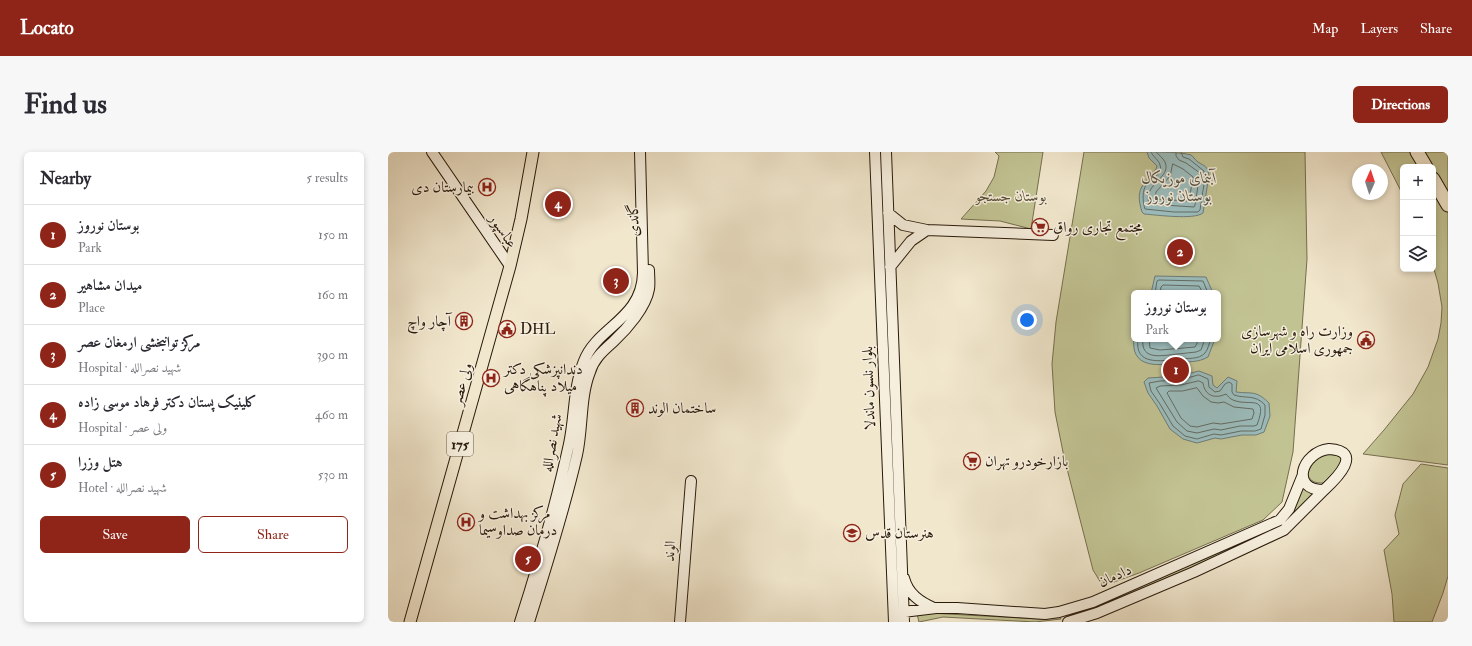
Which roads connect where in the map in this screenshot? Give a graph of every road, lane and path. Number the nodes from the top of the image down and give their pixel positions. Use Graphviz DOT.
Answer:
graph roads {
  1 [pos="432,152"];
  2 [pos="533,152"];
  3 [pos="640,152"];
  4 [pos="647,152"];
  5 [pos="875,152"];
  6 [pos="886,152"];
  7 [pos="1417,152"];
  8 [pos="1424,164"];
  9 [pos="1436,185"];
  10 [pos="645,193"];
  11 [pos="1448,205"];
  12 [pos="888,213"];
  13 [pos="927,230"];
  14 [pos="1053,235"];
  15 [pos="510,266"];
  16 [pos="890,267"];
  17 [pos="645,286"];
  18 [pos="1302,477"];
  19 [pos="691,481"];
  20 [pos="1324,490"];
  21 [pos="901,568"];
  22 [pos="1078,606"];
  23 [pos="936,608"];
  24 [pos="1081,618"];
  25 [pos="902,619"];
  26 [pos="410,622"];
  27 [pos="520,622"];
  28 [pos="529,622"];
  29 [pos="680,622"];
  30 [pos="894,622"];
  31 [pos="1068,622"];
  1 -- 15 [label="main road, عباسپور"];
  2 -- 15 [label="main road, ولی عصر / 175"];
  3 -- 10 [label="main road, گاندی"];
  4 -- 10 [label="main road, گاندی"];
  5 -- 30 [label="main road, بلوار نلسون ماندلا"];
  6 -- 12 [label="main road, بلوار نلسون ماندلا"];
  7 -- 8 [label="highway"];
  9 -- 11 [label="highway"];
  10 -- 17 [label="main road, گاندی"];
  12 -- 13 [label="main road"];
  12 -- 16 [label="main road, بلوار نلسون ماندلا"];
  13 -- 14 [label="main road"];
  13 -- 16 [label="main road"];
  15 -- 26 [label="main road, ولی عصر / 175"];
  16 -- 21 [label="main road, بلوار نلسون ماندلا"];
  17 -- 27 [label="main road, شهید نصرالله"];
  17 -- 28 [label="main road, شهید نصرالله"];
  18 -- 20 [label="main road"];
  18 -- 20 [label="main road"];
  18 -- 22 [label="main road, دادمان"];
  19 -- 29 [label="main road, الوند"];
  20 -- 24 [label="main road, دادمان"];
  21 -- 23 [label="main road"];
  21 -- 25 [label="main road, بلوار نلسون ماندلا"];
  22 -- 23 [label="main road, دادمان"];
  22 -- 24 [label="main road"];
  23 -- 25 [label="main road, دادمان"];
  24 -- 31 [label="main road, دادمان"];
}
